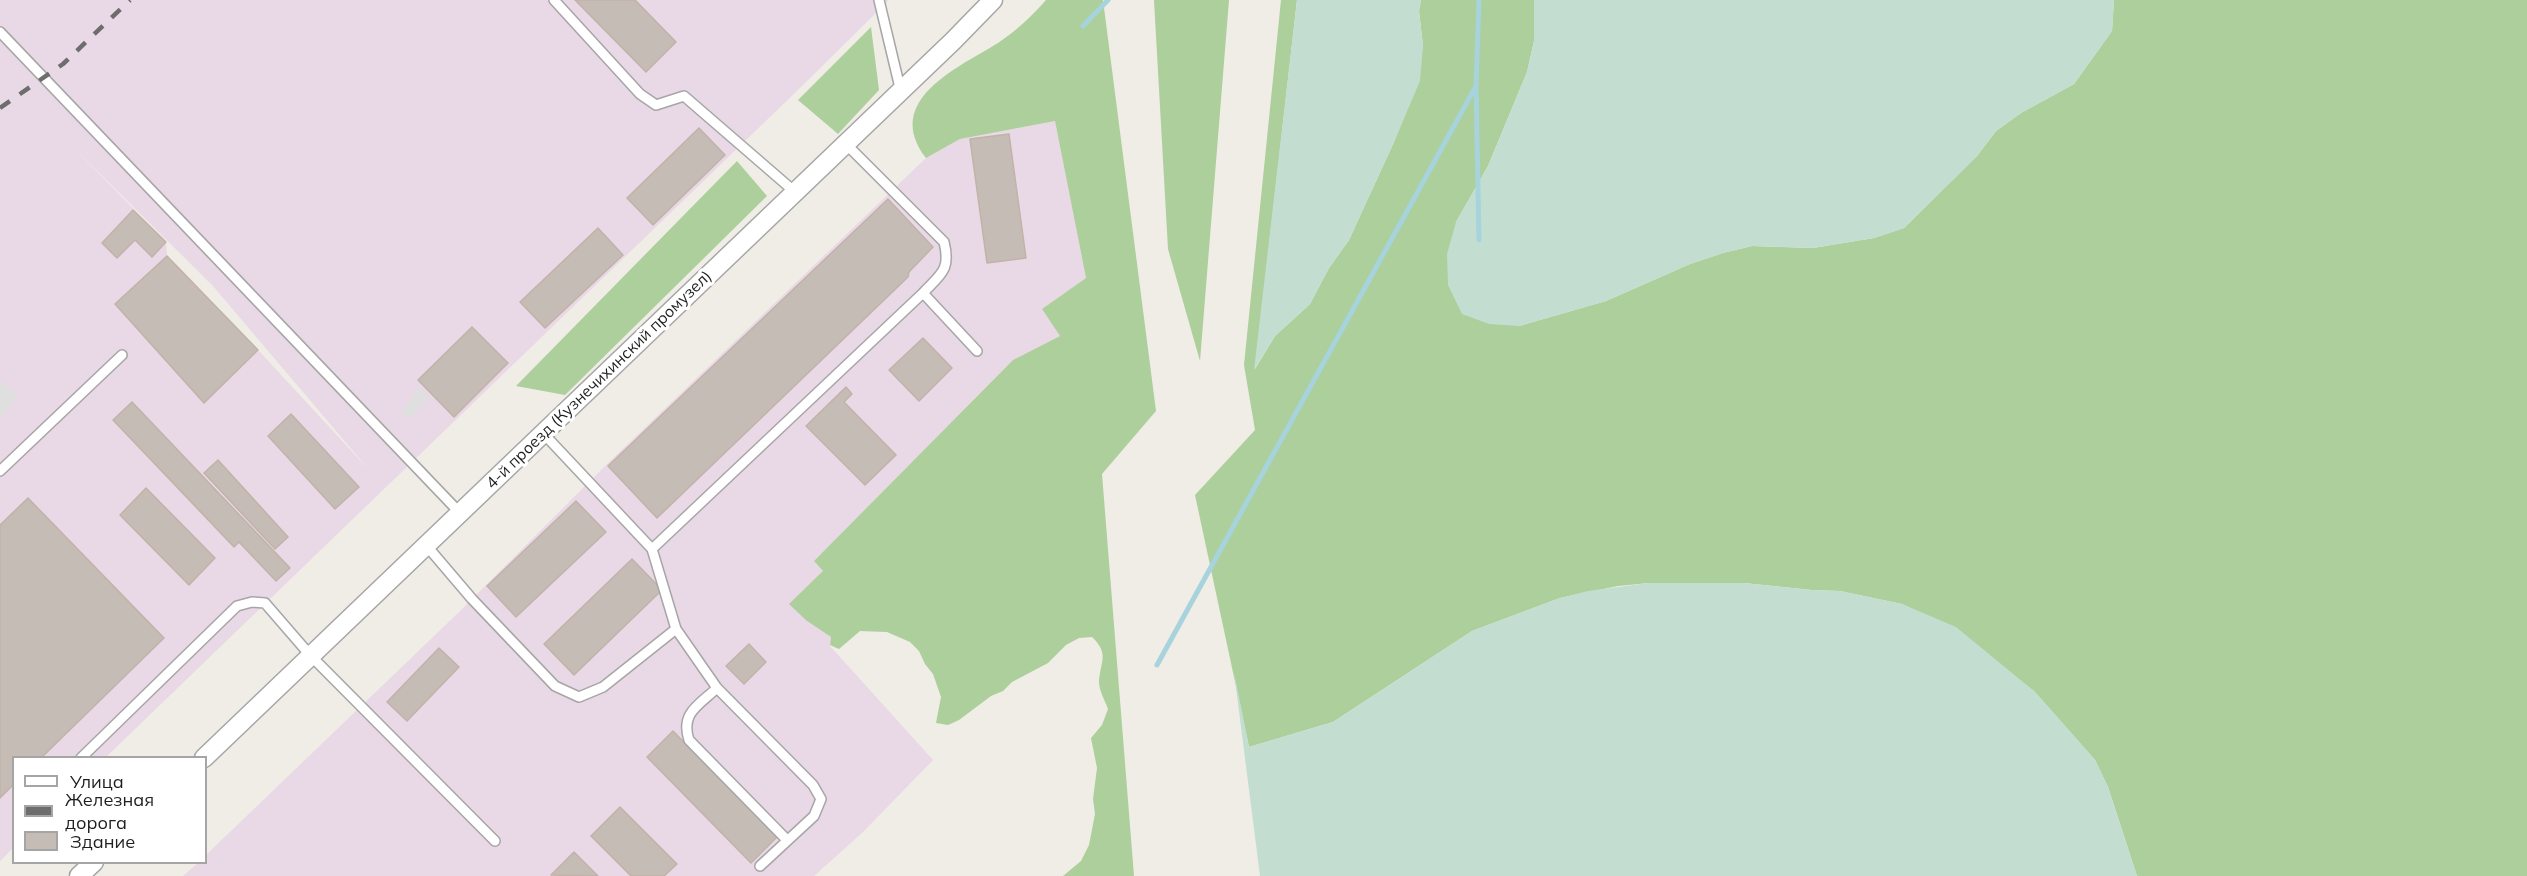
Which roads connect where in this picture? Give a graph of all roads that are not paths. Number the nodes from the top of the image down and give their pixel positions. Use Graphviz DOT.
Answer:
graph roads {
  1 [pos="554,0"];
  2 [pos="879,0"];
  3 [pos="993,0"];
  4 [pos="0,32"];
  5 [pos="901,92"];
  6 [pos="846,144"];
  7 [pos="795,192"];
  8 [pos="923,293"];
  9 [pos="977,351"];
  10 [pos="122,355"];
  11 [pos="543,433"];
  12 [pos="0,471"];
  13 [pos="460,513"];
  14 [pos="426,545"];
  15 [pos="652,549"];
  16 [pos="676,629"];
  17 [pos="310,656"];
  18 [pos="717,688"];
  19 [pos="83,756"];
  20 [pos="206,756"];
  21 [pos="787,840"];
  22 [pos="495,841"];
  23 [pos="92,864"];
  24 [pos="760,866"];
  25 [pos="79,876"];
  1 -- 7 [label="lane"];
  2 -- 5 [label="lane"];
  3 -- 5 [label="street, 4-й проезд (Кузнечихинский промузел)"];
  4 -- 13 [label="lane"];
  5 -- 6 [label="street, 4-й проезд (Кузнечихинский промузел)"];
  6 -- 7 [label="street, 4-й проезд (Кузнечихинский промузел)"];
  6 -- 8 [label="lane"];
  7 -- 11 [label="street, 4-й проезд (Кузнечихинский промузел)"];
  8 -- 9 [label="lane"];
  8 -- 15 [label="lane"];
  10 -- 12 [label="lane"];
  11 -- 13 [label="street, 4-й проезд (Кузнечихинский промузел)"];
  11 -- 15 [label="lane"];
  13 -- 14 [label="street, 4-й проезд (Кузнечихинский промузел)"];
  14 -- 16 [label="lane"];
  14 -- 17 [label="street, 4-й проезд (Кузнечихинский промузел)"];
  15 -- 16 [label="lane"];
  16 -- 18 [label="lane"];
  17 -- 19 [label="lane"];
  17 -- 20 [label="street, 4-й проезд (Кузнечихинский промузел)"];
  17 -- 22 [label="lane"];
  18 -- 21 [label="lane"];
  18 -- 21 [label="lane"];
  21 -- 24 [label="lane"];
  23 -- 25 [label="street"];
}
